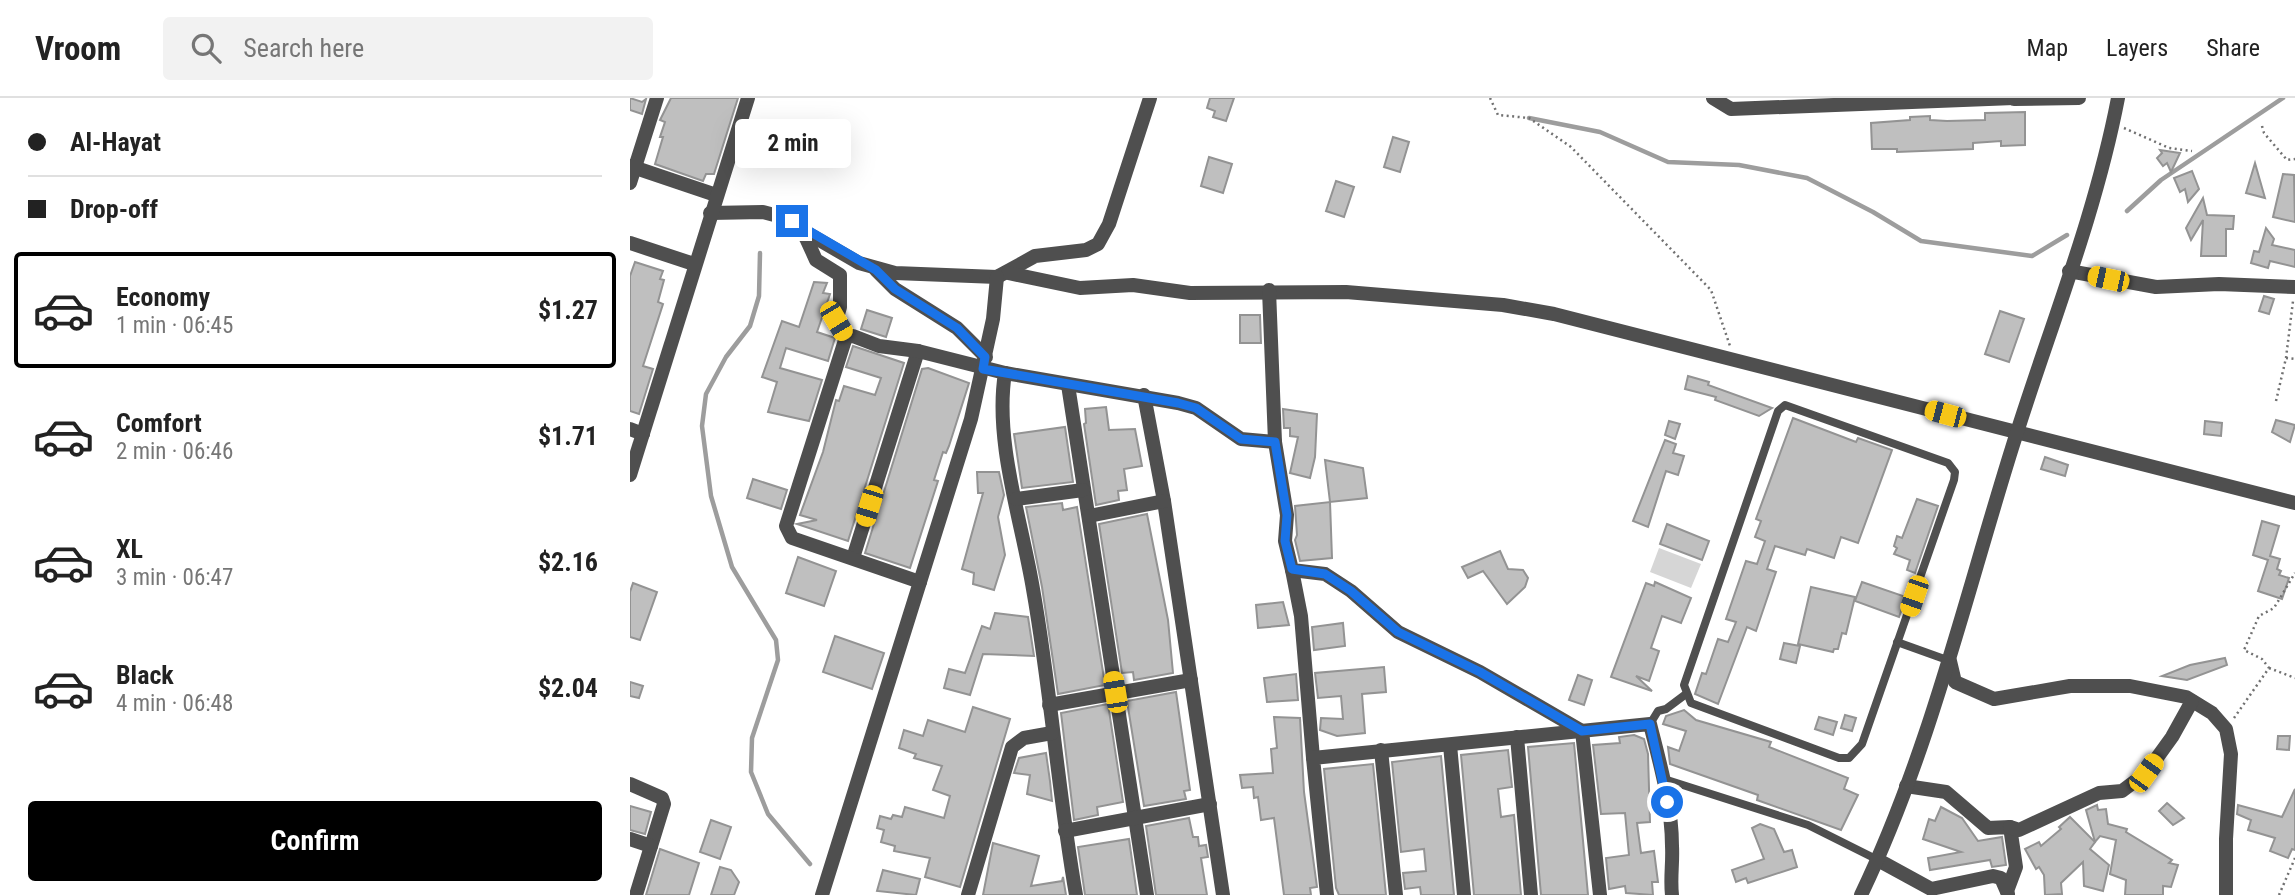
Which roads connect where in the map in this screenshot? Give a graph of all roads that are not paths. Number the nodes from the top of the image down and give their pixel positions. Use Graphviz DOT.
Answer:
graph roads {
  1 [pos="657,98"];
  2 [pos="748,98"];
  3 [pos="1150,98"];
  4 [pos="1713,98"];
  5 [pos="2014,98"];
  6 [pos="2079,98"];
  7 [pos="2118,98"];
  8 [pos="632,167"];
  9 [pos="630,183"];
  10 [pos="716,195"];
  11 [pos="710,212"];
  12 [pos="792,221"];
  13 [pos="630,243"];
  14 [pos="694,264"];
  15 [pos="876,270"];
  16 [pos="2069,271"];
  17 [pos="1003,276"];
  18 [pos="2295,287"];
  19 [pos="1269,290"];
  20 [pos="846,337"];
  21 [pos="918,351"];
  22 [pos="984,363"];
  23 [pos="1005,373"];
  24 [pos="1068,385"];
  25 [pos="1144,395"];
  26 [pos="637,431"];
  27 [pos="2016,433"];
  28 [pos="1275,442"];
  29 [pos="630,475"];
  30 [pos="1083,490"];
  31 [pos="1016,499"];
  32 [pos="1164,501"];
  33 [pos="2295,503"];
  34 [pos="1088,516"];
  35 [pos="853,558"];
  36 [pos="1292,569"];
  37 [pos="920,582"];
  38 [pos="1898,642"];
  39 [pos="1950,661"];
  40 [pos="1191,680"];
  41 [pos="1115,692"];
  42 [pos="1686,694"];
  43 [pos="2192,701"];
  44 [pos="1049,705"];
  45 [pos="1650,724"];
  46 [pos="1582,731"];
  47 [pos="1052,733"];
  48 [pos="1517,737"];
  49 [pos="1450,745"];
  50 [pos="1381,750"];
  51 [pos="1313,758"];
  52 [pos="1664,779"];
  53 [pos="630,784"];
  54 [pos="1906,786"];
  55 [pos="1210,804"];
  56 [pos="1134,817"];
  57 [pos="2010,827"];
  58 [pos="1065,831"];
  59 [pos="630,839"];
  60 [pos="651,846"];
  61 [pos="1878,860"];
  62 [pos="1931,892"];
  63 [pos="2008,893"];
  64 [pos="636,895"];
  65 [pos="822,895"];
  66 [pos="968,895"];
  67 [pos="1076,895"];
  68 [pos="1147,895"];
  69 [pos="1223,895"];
  70 [pos="1327,895"];
  71 [pos="1396,895"];
  72 [pos="1464,895"];
  73 [pos="1531,895"];
  74 [pos="1600,895"];
  75 [pos="1672,895"];
  76 [pos="1861,895"];
  77 [pos="2226,895"];
  1 -- 8 [label="street"];
  2 -- 10 [label="street"];
  3 -- 17 [label="street"];
  4 -- 5 [label="street"];
  5 -- 6 [label="street"];
  7 -- 16 [label="street"];
  8 -- 9 [label="street"];
  8 -- 10 [label="street"];
  10 -- 11 [label="street"];
  11 -- 12 [label="street"];
  11 -- 14 [label="street"];
  12 -- 15 [label="street"];
  12 -- 20 [label="street"];
  13 -- 14 [label="street"];
  14 -- 26 [label="street"];
  15 -- 17 [label="street"];
  15 -- 22 [label="street"];
  16 -- 18 [label="street"];
  16 -- 27 [label="street"];
  17 -- 19 [label="street"];
  17 -- 22 [label="street"];
  19 -- 27 [label="street"];
  19 -- 28 [label="street"];
  20 -- 21 [label="street"];
  20 -- 35 [label="street"];
  21 -- 22 [label="street"];
  21 -- 35 [label="street"];
  22 -- 23 [label="street"];
  22 -- 37 [label="street"];
  23 -- 24 [label="street"];
  23 -- 31 [label="street"];
  24 -- 25 [label="street"];
  24 -- 30 [label="street"];
  25 -- 28 [label="street"];
  25 -- 32 [label="street"];
  26 -- 29 [label="street"];
  27 -- 33 [label="street"];
  27 -- 39 [label="street"];
  28 -- 36 [label="street"];
  30 -- 31 [label="street"];
  30 -- 34 [label="street"];
  31 -- 44 [label="street"];
  32 -- 34 [label="street"];
  32 -- 40 [label="street"];
  34 -- 41 [label="street"];
  35 -- 37 [label="street"];
  36 -- 46 [label="street"];
  36 -- 51 [label="street"];
  37 -- 65 [label="street"];
  38 -- 39 [label="lane"];
  38 -- 42 [label="lane"];
  38 -- 42 [label="lane"];
  39 -- 43 [label="street"];
  39 -- 54 [label="street"];
  40 -- 41 [label="street"];
  40 -- 55 [label="street"];
  41 -- 44 [label="street"];
  41 -- 56 [label="street"];
  42 -- 45 [label="lane"];
  43 -- 57 [label="street"];
  43 -- 77 [label="street"];
  44 -- 47 [label="street"];
  45 -- 46 [label="street"];
  45 -- 52 [label="street"];
  46 -- 48 [label="street"];
  46 -- 74 [label="street"];
  47 -- 58 [label="street"];
  47 -- 66 [label="street"];
  48 -- 49 [label="street"];
  48 -- 73 [label="street"];
  49 -- 50 [label="street"];
  49 -- 72 [label="street"];
  50 -- 51 [label="street"];
  50 -- 71 [label="street"];
  51 -- 70 [label="street"];
  52 -- 61 [label="lane"];
  52 -- 75 [label="street"];
  53 -- 60 [label="street"];
  54 -- 57 [label="street"];
  54 -- 61 [label="street"];
  55 -- 56 [label="street"];
  55 -- 69 [label="street"];
  56 -- 58 [label="street"];
  56 -- 68 [label="street"];
  57 -- 63 [label="street"];
  58 -- 67 [label="street"];
  59 -- 60 [label="street"];
  60 -- 64 [label="street"];
  61 -- 62 [label="street"];
  61 -- 76 [label="street"];
  62 -- 63 [label="street"];
}
